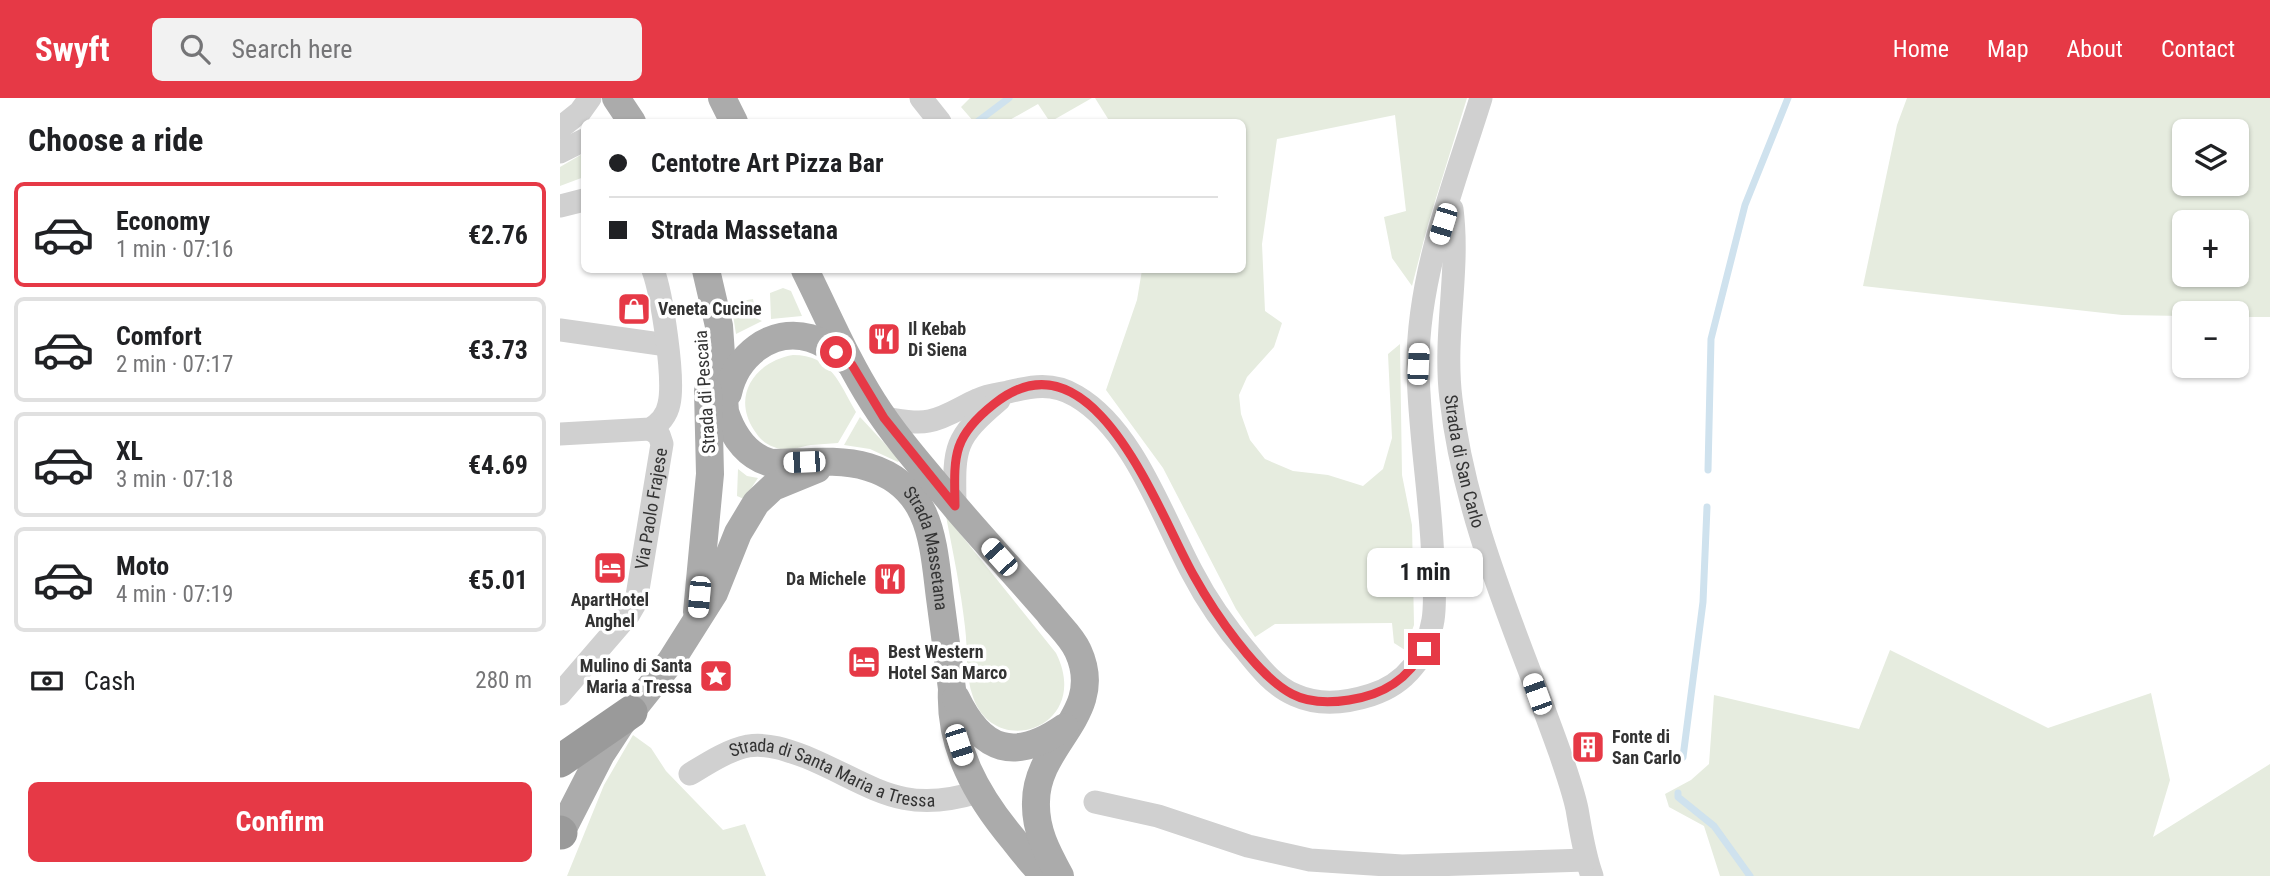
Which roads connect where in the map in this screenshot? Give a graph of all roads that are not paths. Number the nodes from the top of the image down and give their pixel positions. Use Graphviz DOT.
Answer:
graph roads {
  1 [pos="590,98"];
  2 [pos="616,98"];
  3 [pos="722,98"];
  4 [pos="921,98"];
  5 [pos="1480,98"];
  6 [pos="630,119"];
  7 [pos="732,119"];
  8 [pos="938,119"];
  9 [pos="560,128"];
  10 [pos="581,142"];
  11 [pos="560,152"];
  12 [pos="1451,197"];
  13 [pos="581,201"];
  14 [pos="560,206"];
  15 [pos="654,273"];
  16 [pos="689,273"];
  17 [pos="707,273"];
  18 [pos="806,273"];
  19 [pos="560,330"];
  20 [pos="667,345"];
  21 [pos="852,365"];
  22 [pos="1009,391"];
  23 [pos="724,412"];
  24 [pos="884,418"];
  25 [pos="650,429"];
  26 [pos="560,434"];
  27 [pos="833,463"];
  28 [pos="710,474"];
  29 [pos="955,506"];
  30 [pos="696,622"];
  31 [pos="951,689"];
  32 [pos="560,694"];
  33 [pos="631,712"];
  34 [pos="1073,721"];
  35 [pos="560,761"];
  36 [pos="690,774"];
  37 [pos="1036,799"];
  38 [pos="984,802"];
  39 [pos="1094,802"];
  40 [pos="560,833"];
  41 [pos="1589,868"];
  42 [pos="1045,876"];
  43 [pos="1060,876"];
  1 -- 9 [label="street"];
  2 -- 6 [label="main road"];
  3 -- 7 [label="main road"];
  4 -- 8 [label="street"];
  5 -- 12 [label="street"];
  10 -- 11 [label="street"];
  12 -- 22 [label="street"];
  12 -- 41 [label="street, Strada di San Carlo"];
  13 -- 14 [label="street"];
  15 -- 20 [label="street, Via Paolo Frajese"];
  16 -- 28 [label="main road, Strada di Pescaia"];
  17 -- 23 [label="main road, Strada di Pescaia"];
  18 -- 21 [label="main road, Strada di Pescaia"];
  19 -- 20 [label="street"];
  20 -- 25 [label="street, Via Paolo Frajese"];
  21 -- 23 [label="main road, Strada di Pescaia"];
  21 -- 24 [label="main road, Strada di Pescaia"];
  22 -- 24 [label="street"];
  22 -- 29 [label="street"];
  23 -- 27 [label="main road, Strada di Pescaia"];
  23 -- 28 [label="main road, Strada di Pescaia"];
  24 -- 29 [label="main road, Strada Massetana"];
  25 -- 26 [label="street, Via Paolo Frajese"];
  25 -- 32 [label="street, Via Paolo Frajese"];
  27 -- 30 [label="main road"];
  27 -- 31 [label="main road, Strada Massetana"];
  28 -- 30 [label="main road, Strada di Pescaia"];
  29 -- 34 [label="main road, Strada Massetana"];
  30 -- 33 [label="main road"];
  31 -- 34 [label="main road, Strada Massetana"];
  31 -- 38 [label="main road, Strada Massetana"];
  33 -- 35 [label="highway"];
  33 -- 40 [label="main road"];
  34 -- 37 [label="main road, Strada Massetana"];
  36 -- 38 [label="street, Strada di Santa Maria a Tressa"];
  37 -- 38 [label="main road"];
  37 -- 43 [label="main road, Strada Massetana"];
  38 -- 42 [label="main road, Strada Massetana"];
  39 -- 41 [label="street"];
}
